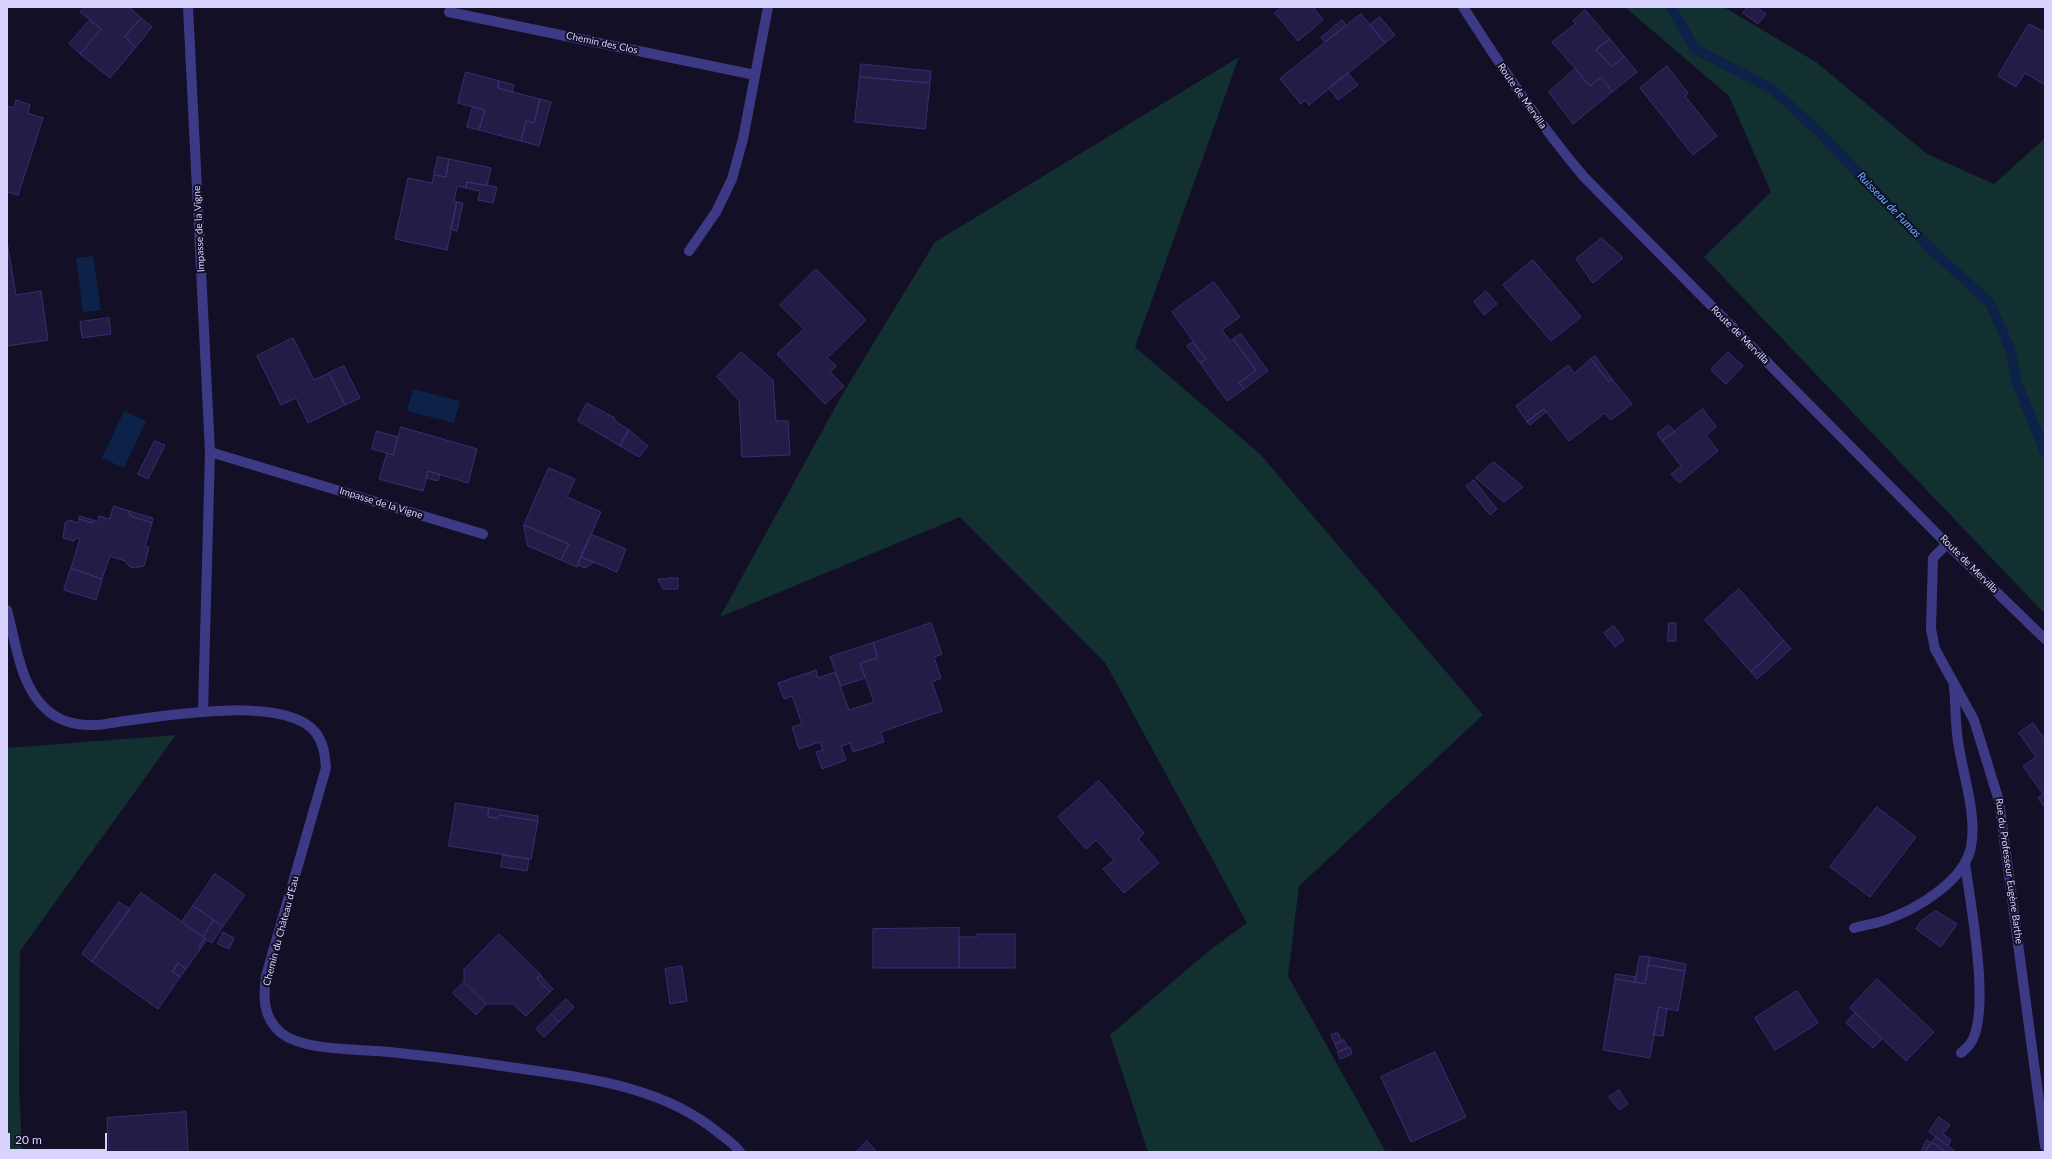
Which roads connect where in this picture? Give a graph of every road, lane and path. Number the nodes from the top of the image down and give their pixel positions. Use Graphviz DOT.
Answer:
graph roads {
  1 [pos="188,7"];
  2 [pos="768,7"];
  3 [pos="1463,7"];
  4 [pos="450,12"];
  5 [pos="755,74"];
  6 [pos="690,251"];
  7 [pos="210,452"];
  8 [pos="483,534"];
  9 [pos="1948,544"];
  10 [pos="7,610"];
  11 [pos="2045,639"];
  12 [pos="1954,683"];
  13 [pos="203,711"];
  14 [pos="1965,863"];
  15 [pos="1854,928"];
  16 [pos="1961,1053"];
  17 [pos="2045,1146"];
  18 [pos="740,1152"];
  1 -- 7 [label="street, Impasse de la Vigne"];
  2 -- 5 [label="street"];
  3 -- 9 [label="street, Route de Mervilla"];
  4 -- 5 [label="street, Chemin des Clos"];
  5 -- 6 [label="street"];
  7 -- 8 [label="street, Impasse de la Vigne"];
  7 -- 13 [label="street, Impasse de la Vigne"];
  9 -- 11 [label="street, Route de Mervilla"];
  9 -- 12 [label="street, Rue du Professeur Eugène Barthe"];
  10 -- 13 [label="street, Chemin du Château d'Eau"];
  12 -- 14 [label="street"];
  12 -- 17 [label="street, Rue du Professeur Eugène Barthe"];
  13 -- 18 [label="street, Chemin du Château d'Eau"];
  14 -- 15 [label="street"];
  14 -- 16 [label="street"];
}
